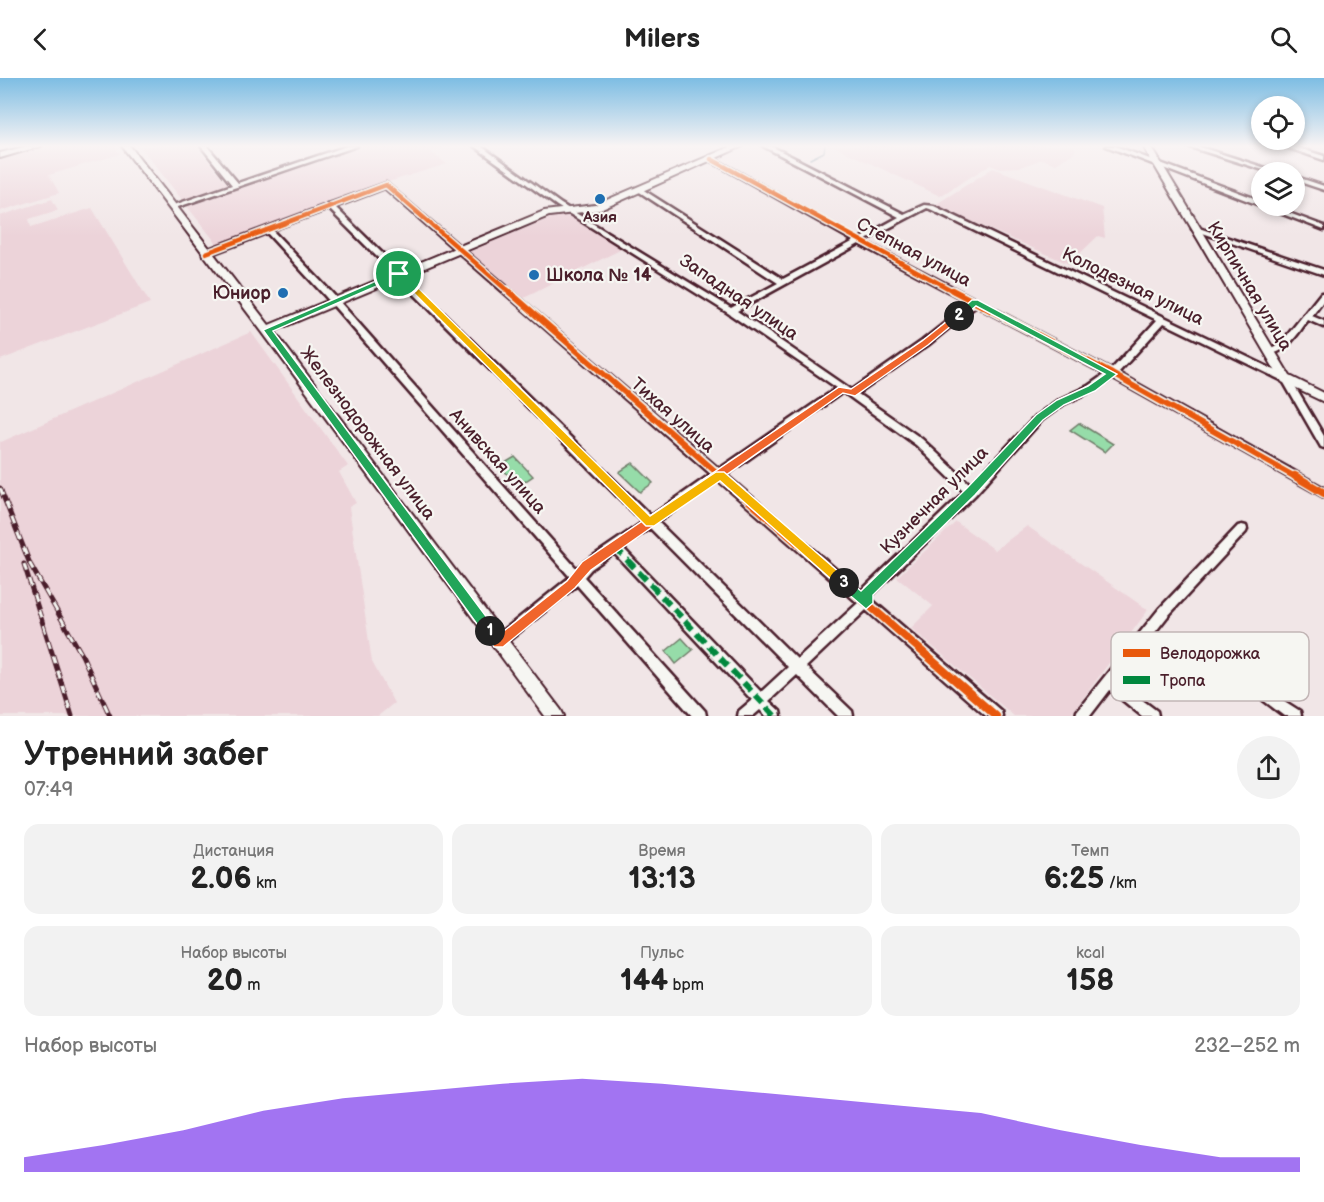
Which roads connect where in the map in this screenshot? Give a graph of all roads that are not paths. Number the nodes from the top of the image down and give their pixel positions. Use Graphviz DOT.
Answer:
graph roads {
  1 [pos="149,176"];
  2 [pos="228,176"];
  3 [pos="263,176"];
  4 [pos="520,176"];
  5 [pos="673,176"];
  6 [pos="741,176"];
  7 [pos="824,176"];
  8 [pos="1164,176"];
  9 [pos="1186,176"];
  10 [pos="1305,182"];
  11 [pos="236,185"];
  12 [pos="1324,188"];
  13 [pos="640,190"];
  14 [pos="1251,200"];
  15 [pos="329,205"];
  16 [pos="173,207"];
  17 [pos="568,210"];
  18 [pos="1292,216"];
  19 [pos="904,217"];
  20 [pos="1324,228"];
  21 [pos="1196,229"];
  22 [pos="268,230"];
  23 [pos="858,241"];
  24 [pos="458,249"];
  25 [pos="206,253"];
  26 [pos="1324,273"];
  27 [pos="399,274"];
  28 [pos="782,282"];
  29 [pos="1324,295"];
  30 [pos="335,302"];
  31 [pos="975,302"];
  32 [pos="731,311"];
  33 [pos="1306,316"];
  34 [pos="1161,321"];
  35 [pos="1324,324"];
  36 [pos="267,330"];
  37 [pos="1270,352"];
  38 [pos="1112,374"];
  39 [pos="1286,379"];
  40 [pos="847,391"];
  41 [pos="1324,398"];
  42 [pos="1324,444"];
  43 [pos="720,475"];
  44 [pos="971,492"];
  45 [pos="1324,493"];
  46 [pos="650,522"];
  47 [pos="1242,530"];
  48 [pos="615,547"];
  49 [pos="578,575"];
  50 [pos="866,603"];
  51 [pos="1148,632"];
  52 [pos="498,642"];
  53 [pos="798,668"];
  54 [pos="1111,679"];
  55 [pos="1109,682"];
  56 [pos="761,701"];
  57 [pos="1133,701"];
  58 [pos="1274,701"];
  59 [pos="555,716"];
  60 [pos="700,716"];
  61 [pos="744,716"];
  62 [pos="776,716"];
  63 [pos="847,716"];
  64 [pos="996,716"];
  65 [pos="1082,716"];
  66 [pos="1152,716"];
  67 [pos="1295,716"];
  1 -- 16 [label="street, Железнодорожная улица"];
  2 -- 11 [label="street"];
  3 -- 11 [label="street"];
  4 -- 17 [label="street, Западная улица"];
  5 -- 13 [label="street"];
  6 -- 23 [label="street, Степная улица"];
  7 -- 19 [label="street"];
  8 -- 21 [label="street, Кирпичная улица"];
  9 -- 14 [label="street"];
  10 -- 12 [label="street"];
  11 -- 16 [label="street"];
  13 -- 17 [label="street"];
  13 -- 28 [label="street"];
  15 -- 22 [label="street"];
  15 -- 24 [label="street, Тихая улица"];
  15 -- 27 [label="street"];
  16 -- 25 [label="street, Железнодорожная улица"];
  17 -- 24 [label="street"];
  17 -- 32 [label="street, Западная улица"];
  18 -- 20 [label="street"];
  19 -- 23 [label="street"];
  19 -- 34 [label="street, Колодезная улица"];
  21 -- 26 [label="street"];
  21 -- 37 [label="street, Кирпичная улица"];
  22 -- 25 [label="street"];
  22 -- 30 [label="street, Анивская улица"];
  23 -- 28 [label="street"];
  23 -- 31 [label="street, Степная улица"];
  24 -- 27 [label="street"];
  24 -- 43 [label="street, Тихая улица"];
  25 -- 36 [label="street, Железнодорожная улица"];
  27 -- 30 [label="street"];
  27 -- 46 [label="street"];
  28 -- 32 [label="street"];
  29 -- 33 [label="street"];
  30 -- 36 [label="street"];
  30 -- 49 [label="street, Анивская улица"];
  31 -- 38 [label="street, Степная улица"];
  31 -- 40 [label="street"];
  32 -- 40 [label="street, Западная улица"];
  33 -- 35 [label="street"];
  33 -- 37 [label="street"];
  34 -- 38 [label="street, Кузнечная улица"];
  34 -- 39 [label="street, Колодезная улица"];
  36 -- 52 [label="street, Железнодорожная улица"];
  37 -- 39 [label="street, Кирпичная улица"];
  38 -- 44 [label="street, Кузнечная улица"];
  38 -- 45 [label="street, Степная улица"];
  39 -- 41 [label="street, Колодезная улица"];
  39 -- 42 [label="street, Кирпичная улица"];
  40 -- 43 [label="street"];
  40 -- 44 [label="street, Западная улица"];
  43 -- 46 [label="street"];
  43 -- 50 [label="street, Тихая улица"];
  44 -- 50 [label="street, Кузнечная улица"];
  46 -- 48 [label="street"];
  46 -- 53 [label="street"];
  47 -- 51 [label="street"];
  48 -- 49 [label="street"];
  48 -- 56 [label="street"];
  49 -- 52 [label="street"];
  49 -- 60 [label="street, Анивская улица"];
  50 -- 53 [label="street, Кузнечная улица"];
  50 -- 64 [label="street, Тихая улица"];
  52 -- 59 [label="street, Железнодорожная улица"];
  53 -- 56 [label="street, Кузнечная улица"];
  53 -- 63 [label="street"];
  54 -- 55 [label="street"];
  55 -- 65 [label="street"];
  56 -- 61 [label="street, Кузнечная улица"];
  56 -- 62 [label="street"];
  57 -- 66 [label="street"];
  58 -- 67 [label="street"];
}
